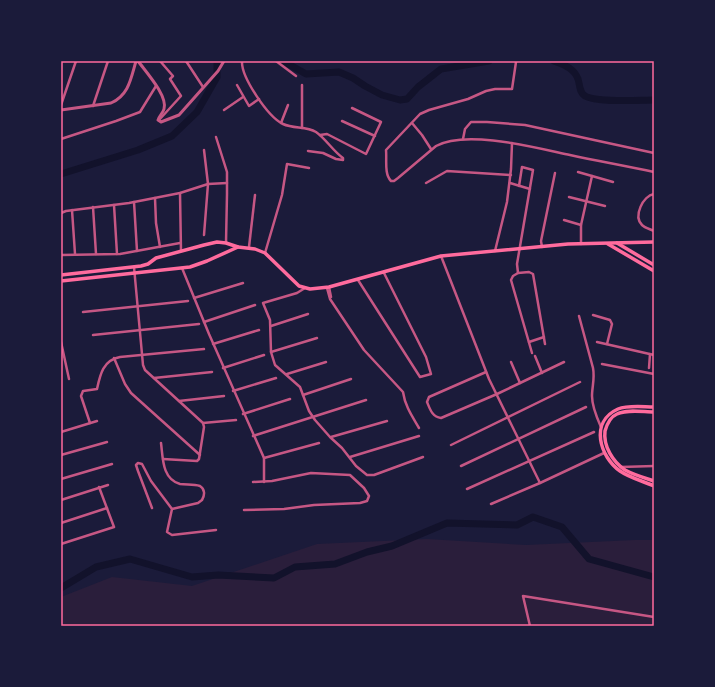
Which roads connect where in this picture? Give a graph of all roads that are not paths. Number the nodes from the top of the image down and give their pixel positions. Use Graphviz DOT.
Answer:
graph roads {
  1 [pos="76,61"];
  2 [pos="108,61"];
  3 [pos="137,61"];
  4 [pos="160,61"];
  5 [pos="186,61"];
  6 [pos="224,61"];
  7 [pos="242,61"];
  8 [pos="276,61"];
  9 [pos="516,62"];
  10 [pos="296,76"];
  11 [pos="236,85"];
  12 [pos="302,85"];
  13 [pos="156,86"];
  14 [pos="203,87"];
  15 [pos="243,97"];
  16 [pos="258,99"];
  17 [pos="61,105"];
  18 [pos="288,105"];
  19 [pos="92,106"];
  20 [pos="352,108"];
  21 [pos="61,110"];
  22 [pos="224,110"];
  23 [pos="159,120"];
  24 [pos="342,121"];
  25 [pos="281,123"];
  26 [pos="412,124"];
  27 [pos="302,128"];
  28 [pos="320,135"];
  29 [pos="375,136"];
  30 [pos="216,137"];
  31 [pos="61,139"];
  32 [pos="463,139"];
  33 [pos="512,143"];
  34 [pos="431,149"];
  35 [pos="204,150"];
  36 [pos="308,151"];
  37 [pos="654,153"];
  38 [pos="309,168"];
  39 [pos="578,172"];
  40 [pos="654,172"];
  41 [pos="555,173"];
  42 [pos="511,174"];
  43 [pos="592,176"];
  44 [pos="426,182"];
  45 [pos="613,182"];
  46 [pos="227,183"];
  47 [pos="510,183"];
  48 [pos="208,184"];
  49 [pos="519,186"];
  50 [pos="530,189"];
  51 [pos="180,193"];
  52 [pos="654,194"];
  53 [pos="255,195"];
  54 [pos="569,197"];
  55 [pos="155,198"];
  56 [pos="586,201"];
  57 [pos="134,202"];
  58 [pos="114,205"];
  59 [pos="605,206"];
  60 [pos="92,207"];
  61 [pos="72,210"];
  62 [pos="61,213"];
  63 [pos="564,220"];
  64 [pos="581,225"];
  65 [pos="654,231"];
  66 [pos="204,235"];
  67 [pos="654,242"];
  68 [pos="180,243"];
  69 [pos="607,243"];
  70 [pos="617,243"];
  71 [pos="226,244"];
  72 [pos="581,244"];
  73 [pos="542,246"];
  74 [pos="160,247"];
  75 [pos="238,247"];
  76 [pos="249,248"];
  77 [pos="520,248"];
  78 [pos="137,251"];
  79 [pos="181,251"];
  80 [pos="495,251"];
  81 [pos="265,253"];
  82 [pos="75,254"];
  83 [pos="96,254"];
  84 [pos="117,254"];
  85 [pos="61,255"];
  86 [pos="441,256"];
  87 [pos="148,264"];
  88 [pos="654,265"];
  89 [pos="134,267"];
  90 [pos="182,268"];
  91 [pos="149,271"];
  92 [pos="384,272"];
  93 [pos="654,272"];
  94 [pos="135,273"];
  95 [pos="518,273"];
  96 [pos="61,275"];
  97 [pos="358,280"];
  98 [pos="61,281"];
  99 [pos="243,283"];
  100 [pos="305,288"];
  101 [pos="328,288"];
  102 [pos="194,298"];
  103 [pos="188,301"];
  104 [pos="255,305"];
  105 [pos="138,306"];
  106 [pos="83,312"];
  107 [pos="308,314"];
  108 [pos="593,315"];
  109 [pos="579,316"];
  110 [pos="204,322"];
  111 [pos="199,324"];
  112 [pos="271,326"];
  113 [pos="141,330"];
  114 [pos="259,330"];
  115 [pos="93,335"];
  116 [pos="544,337"];
  117 [pos="317,338"];
  118 [pos="61,342"];
  119 [pos="529,342"];
  120 [pos="597,342"];
  121 [pos="213,344"];
  122 [pos="545,344"];
  123 [pos="607,344"];
  124 [pos="204,349"];
  125 [pos="271,352"];
  126 [pos="532,353"];
  127 [pos="652,354"];
  128 [pos="264,355"];
  129 [pos="143,356"];
  130 [pos="535,356"];
  131 [pos="114,358"];
  132 [pos="326,362"];
  133 [pos="510,362"];
  134 [pos="564,362"];
  135 [pos="602,364"];
  136 [pos="223,368"];
  137 [pos="649,368"];
  138 [pos="212,372"];
  139 [pos="486,372"];
  140 [pos="542,373"];
  141 [pos="286,374"];
  142 [pos="654,374"];
  143 [pos="154,378"];
  144 [pos="276,378"];
  145 [pos="69,379"];
  146 [pos="351,379"];
  147 [pos="580,382"];
  148 [pos="520,383"];
  149 [pos="234,391"];
  150 [pos="497,394"];
  151 [pos="302,395"];
  152 [pos="224,396"];
  153 [pos="290,399"];
  154 [pos="366,400"];
  155 [pos="179,401"];
  156 [pos="586,407"];
  157 [pos="654,407"];
  158 [pos="654,412"];
  159 [pos="243,414"];
  160 [pos="508,416"];
  161 [pos="312,417"];
  162 [pos="236,420"];
  163 [pos="97,421"];
  164 [pos="387,421"];
  165 [pos="90,422"];
  166 [pos="203,423"];
  167 [pos="601,427"];
  168 [pos="420,428"];
  169 [pos="61,432"];
  170 [pos="594,432"];
  171 [pos="253,436"];
  172 [pos="419,436"];
  173 [pos="330,437"];
  174 [pos="518,439"];
  175 [pos="107,442"];
  176 [pos="161,443"];
  177 [pos="320,443"];
  178 [pos="451,445"];
  179 [pos="604,453"];
  180 [pos="61,455"];
  181 [pos="201,455"];
  182 [pos="350,457"];
  183 [pos="423,457"];
  184 [pos="264,458"];
  185 [pos="163,459"];
  186 [pos="529,460"];
  187 [pos="112,464"];
  188 [pos="461,466"];
  189 [pos="654,466"];
  190 [pos="622,467"];
  191 [pos="61,479"];
  192 [pos="654,481"];
  193 [pos="253,482"];
  194 [pos="264,482"];
  195 [pos="540,483"];
  196 [pos="108,485"];
  197 [pos="654,486"];
  198 [pos="99,487"];
  199 [pos="467,489"];
  200 [pos="61,500"];
  201 [pos="491,504"];
  202 [pos="107,508"];
  203 [pos="152,508"];
  204 [pos="172,509"];
  205 [pos="244,510"];
  206 [pos="61,523"];
  207 [pos="216,530"];
  208 [pos="61,544"];
  209 [pos="654,618"];
  210 [pos="530,626"];
  1 -- 17 [label="street"];
  2 -- 19 [label="street"];
  3 -- 13 [label="street"];
  3 -- 19 [label="street"];
  4 -- 23 [label="street"];
  5 -- 14 [label="street"];
  6 -- 14 [label="street"];
  7 -- 16 [label="street"];
  8 -- 10 [label="street"];
  9 -- 26 [label="street"];
  11 -- 15 [label="street"];
  12 -- 27 [label="street"];
  13 -- 23 [label="street"];
  13 -- 31 [label="street"];
  14 -- 23 [label="street"];
  15 -- 16 [label="street"];
  15 -- 22 [label="street"];
  16 -- 25 [label="street"];
  18 -- 25 [label="street"];
  19 -- 21 [label="street"];
  20 -- 29 [label="street"];
  24 -- 29 [label="street"];
  25 -- 27 [label="street"];
  26 -- 34 [label="street"];
  26 -- 34 [label="street"];
  27 -- 28 [label="street"];
  28 -- 29 [label="street"];
  28 -- 36 [label="street"];
  30 -- 46 [label="street"];
  32 -- 33 [label="street"];
  32 -- 34 [label="street"];
  32 -- 37 [label="street"];
  33 -- 40 [label="street"];
  33 -- 42 [label="street"];
  35 -- 48 [label="street"];
  38 -- 81 [label="street"];
  39 -- 43 [label="street"];
  41 -- 73 [label="street"];
  42 -- 44 [label="street"];
  42 -- 47 [label="street"];
  43 -- 45 [label="street"];
  43 -- 56 [label="street"];
  46 -- 48 [label="street"];
  46 -- 71 [label="street"];
  47 -- 49 [label="street"];
  47 -- 80 [label="street"];
  48 -- 51 [label="street"];
  48 -- 66 [label="street"];
  49 -- 50 [label="street"];
  49 -- 50 [label="street"];
  50 -- 77 [label="street"];
  51 -- 55 [label="street"];
  51 -- 68 [label="street"];
  52 -- 65 [label="street"];
  53 -- 76 [label="street"];
  54 -- 56 [label="street"];
  55 -- 57 [label="street"];
  55 -- 74 [label="street"];
  56 -- 59 [label="street"];
  56 -- 64 [label="street"];
  57 -- 58 [label="street"];
  57 -- 78 [label="street"];
  58 -- 60 [label="street"];
  58 -- 84 [label="street"];
  60 -- 61 [label="street"];
  60 -- 83 [label="street"];
  61 -- 62 [label="street"];
  61 -- 82 [label="street"];
  63 -- 64 [label="street"];
  64 -- 72 [label="street"];
  67 -- 70 [label="main road"];
  68 -- 74 [label="street"];
  68 -- 79 [label="street"];
  69 -- 70 [label="main road"];
  69 -- 72 [label="main road"];
  69 -- 93 [label="main road"];
  70 -- 88 [label="main road"];
  71 -- 75 [label="main road"];
  71 -- 79 [label="main road"];
  72 -- 73 [label="main road"];
  73 -- 77 [label="main road"];
  74 -- 78 [label="street"];
  75 -- 76 [label="main road"];
  75 -- 90 [label="main road"];
  76 -- 81 [label="main road"];
  77 -- 80 [label="main road"];
  77 -- 95 [label="street"];
  78 -- 84 [label="street"];
  79 -- 87 [label="main road"];
  80 -- 86 [label="main road"];
  81 -- 100 [label="main road"];
  82 -- 83 [label="street"];
  82 -- 85 [label="street"];
  83 -- 84 [label="street"];
  86 -- 92 [label="main road"];
  86 -- 139 [label="street"];
  87 -- 89 [label="main road"];
  87 -- 91 [label="main road"];
  89 -- 94 [label="street"];
  89 -- 96 [label="main road"];
  90 -- 91 [label="main road"];
  90 -- 102 [label="street"];
  91 -- 94 [label="main road"];
  92 -- 97 [label="main road"];
  92 -- 97 [label="street"];
  94 -- 98 [label="main road"];
  94 -- 105 [label="street"];
  95 -- 116 [label="street"];
  95 -- 119 [label="street"];
  97 -- 101 [label="main road"];
  99 -- 102 [label="street"];
  100 -- 101 [label="main road"];
  100 -- 112 [label="street"];
  101 -- 168 [label="street"];
  102 -- 110 [label="street"];
  103 -- 105 [label="street"];
  104 -- 110 [label="street"];
  105 -- 106 [label="street"];
  105 -- 113 [label="street"];
  107 -- 112 [label="street"];
  108 -- 123 [label="street"];
  109 -- 167 [label="street"];
  110 -- 121 [label="street"];
  111 -- 113 [label="street"];
  112 -- 125 [label="street"];
  113 -- 115 [label="street"];
  113 -- 129 [label="street"];
  114 -- 121 [label="street"];
  116 -- 119 [label="street"];
  116 -- 122 [label="street"];
  117 -- 125 [label="street"];
  118 -- 145 [label="street"];
  119 -- 126 [label="street"];
  120 -- 123 [label="street"];
  121 -- 136 [label="street"];
  123 -- 127 [label="street"];
  124 -- 129 [label="street"];
  125 -- 141 [label="street"];
  127 -- 137 [label="street"];
  128 -- 136 [label="street"];
  129 -- 131 [label="street"];
  129 -- 143 [label="street"];
  130 -- 140 [label="street"];
  131 -- 165 [label="street"];
  131 -- 181 [label="street"];
  132 -- 141 [label="street"];
  133 -- 148 [label="street"];
  134 -- 140 [label="street"];
  135 -- 142 [label="street"];
  136 -- 149 [label="street"];
  138 -- 143 [label="street"];
  139 -- 150 [label="street"];
  139 -- 150 [label="street"];
  140 -- 148 [label="street"];
  141 -- 151 [label="street"];
  143 -- 155 [label="street"];
  144 -- 149 [label="street"];
  146 -- 151 [label="street"];
  147 -- 160 [label="street"];
  148 -- 150 [label="street"];
  149 -- 159 [label="street"];
  150 -- 160 [label="street"];
  151 -- 161 [label="street"];
  152 -- 155 [label="street"];
  153 -- 159 [label="street"];
  154 -- 161 [label="street"];
  155 -- 166 [label="street"];
  156 -- 174 [label="street"];
  157 -- 167 [label="main road"];
  158 -- 190 [label="main road"];
  159 -- 171 [label="street"];
  160 -- 174 [label="street"];
  160 -- 178 [label="street"];
  161 -- 171 [label="street"];
  161 -- 173 [label="street"];
  162 -- 166 [label="street"];
  163 -- 165 [label="street"];
  164 -- 173 [label="street"];
  165 -- 169 [label="street"];
  166 -- 181 [label="street"];
  167 -- 179 [label="main road"];
  170 -- 186 [label="street"];
  171 -- 184 [label="street"];
  172 -- 182 [label="street"];
  173 -- 182 [label="street"];
  174 -- 186 [label="street"];
  174 -- 188 [label="street"];
  175 -- 180 [label="street"];
  176 -- 185 [label="street"];
  177 -- 184 [label="street"];
  179 -- 195 [label="street"];
  179 -- 197 [label="main road"];
  181 -- 185 [label="street"];
  182 -- 183 [label="street"];
  184 -- 194 [label="street"];
  185 -- 204 [label="street"];
  186 -- 195 [label="street"];
  186 -- 199 [label="street"];
  187 -- 191 [label="street"];
  189 -- 190 [label="street"];
  190 -- 192 [label="main road"];
  193 -- 194 [label="street"];
  194 -- 205 [label="street"];
  195 -- 201 [label="street"];
  196 -- 198 [label="street"];
  198 -- 200 [label="street"];
  198 -- 202 [label="street"];
  202 -- 206 [label="street"];
  202 -- 208 [label="street"];
  203 -- 204 [label="street"];
  204 -- 207 [label="street"];
  209 -- 210 [label="street"];
}
